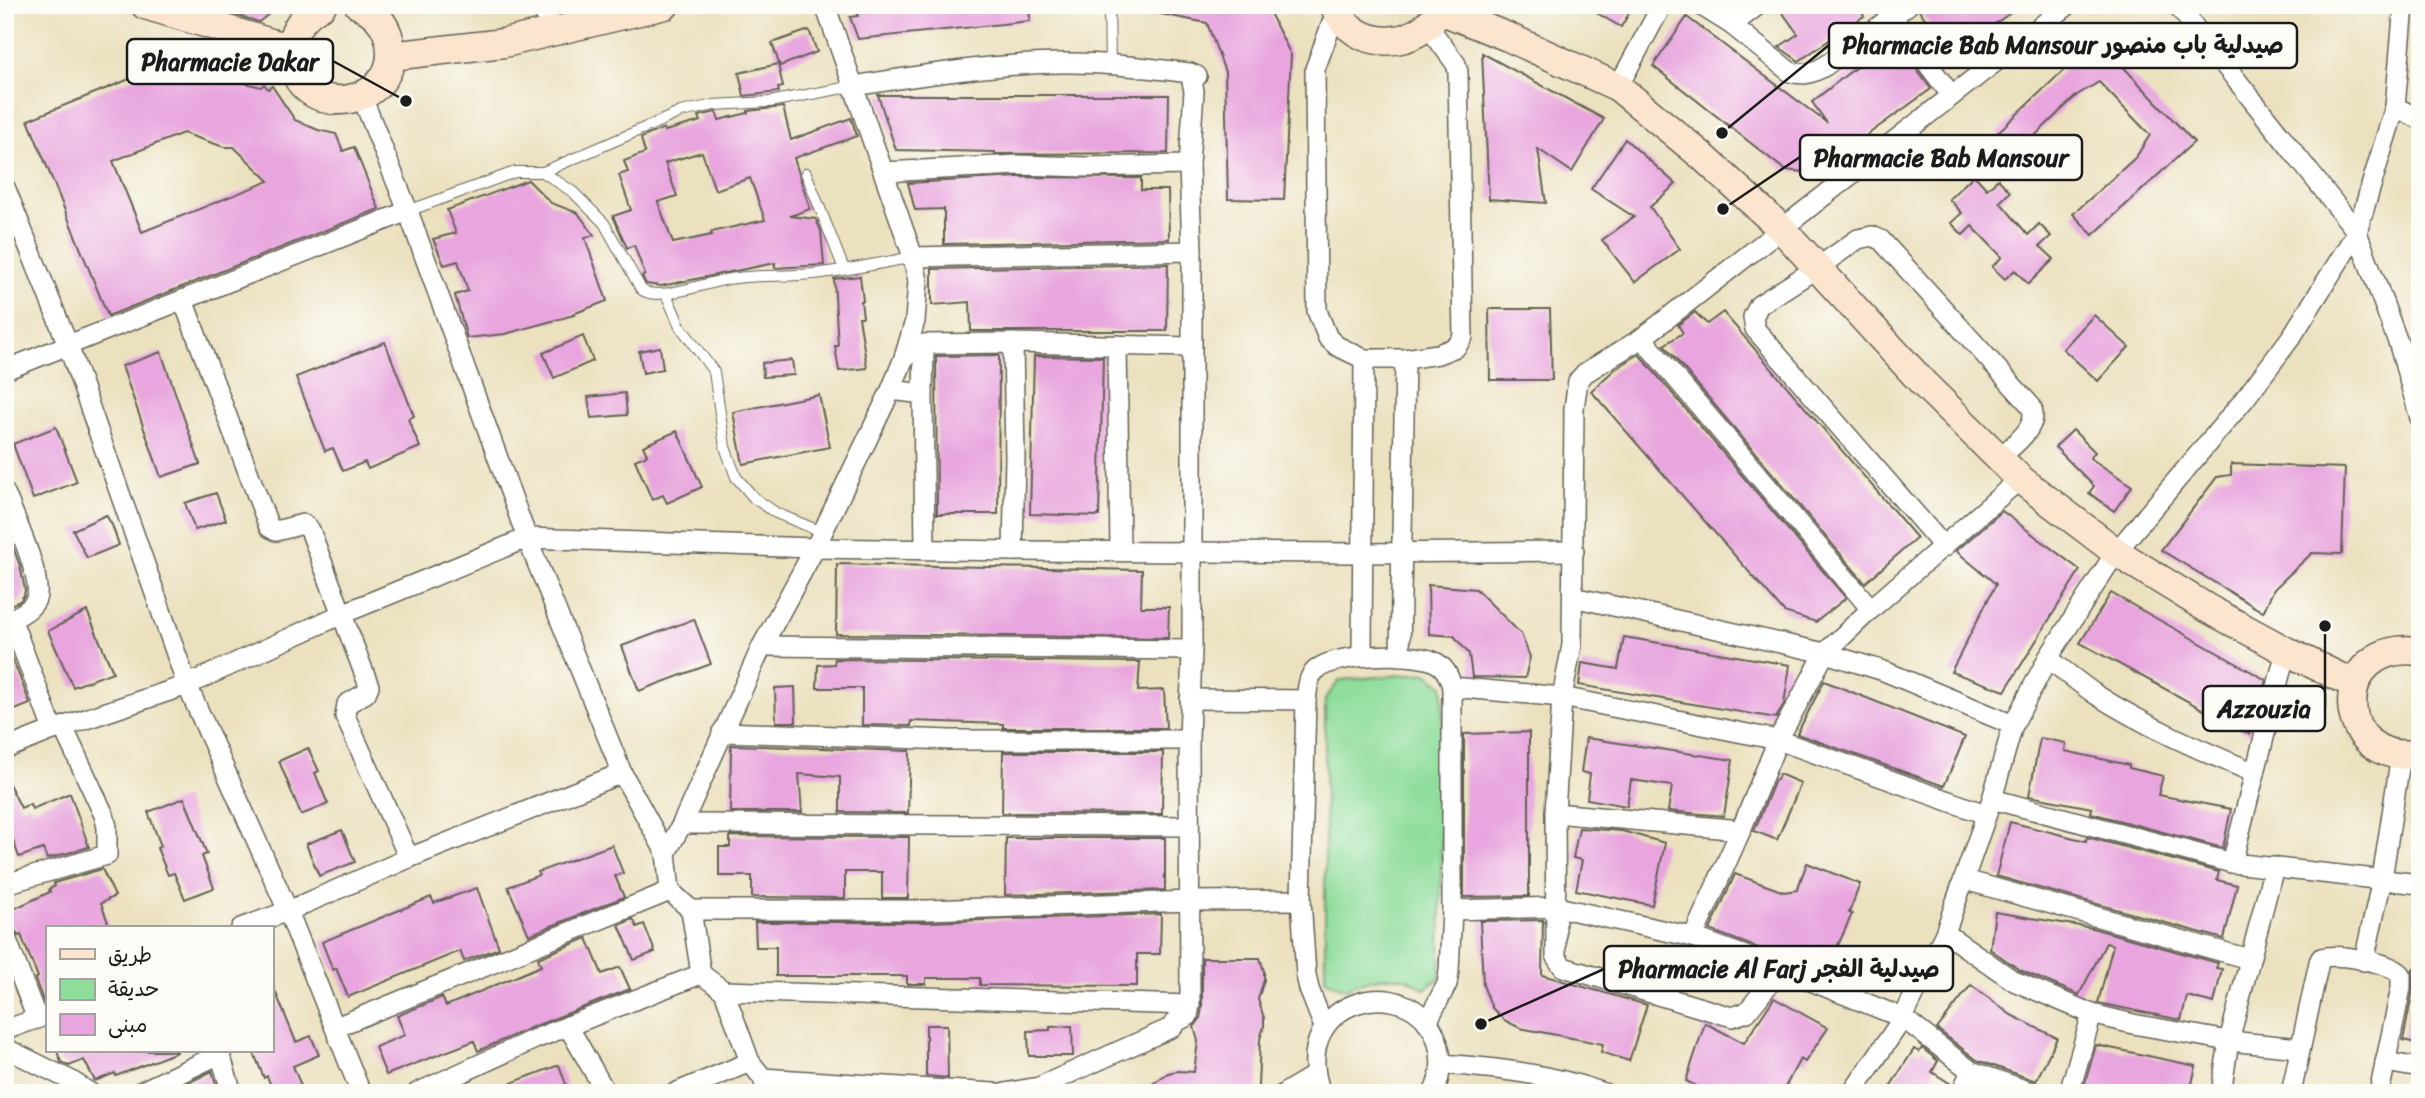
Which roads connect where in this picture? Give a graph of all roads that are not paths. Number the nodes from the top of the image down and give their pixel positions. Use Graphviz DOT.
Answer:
graph roads {
  1 [pos="145,5"];
  2 [pos="322,5"];
  3 [pos="359,5"];
  4 [pos="542,5"];
  5 [pos="665,5"];
  6 [pos="825,5"];
  7 [pos="1109,5"];
  8 [pos="1662,5"];
  9 [pos="1700,5"];
  10 [pos="1758,5"];
  11 [pos="2068,5"];
  12 [pos="2177,5"];
  13 [pos="2404,5"];
  14 [pos="1335,8"];
  15 [pos="1894,9"];
  16 [pos="1436,14"];
  17 [pos="1732,25"];
  18 [pos="551,33"];
  19 [pos="290,49"];
  20 [pos="391,56"];
  21 [pos="1110,65"];
  22 [pos="854,86"];
  23 [pos="1618,86"];
  24 [pos="1952,96"];
  25 [pos="362,97"];
  26 [pos="2395,107"];
  27 [pos="2420,119"];
  28 [pos="1189,165"];
  29 [pos="543,172"];
  30 [pos="884,172"];
  31 [pos="806,173"];
  32 [pos="5,187"];
  33 [pos="408,211"];
  34 [pos="1782,229"];
  35 [pos="2357,232"];
  36 [pos="1192,251"];
  37 [pos="913,257"];
  38 [pos="1817,268"];
  39 [pos="844,269"];
  40 [pos="666,293"];
  41 [pos="183,300"];
  42 [pos="1642,338"];
  43 [pos="1013,343"];
  44 [pos="924,344"];
  45 [pos="68,345"];
  46 [pos="1117,345"];
  47 [pos="1191,347"];
  48 [pos="904,358"];
  49 [pos="1364,359"];
  50 [pos="1405,359"];
  51 [pos="5,370"];
  52 [pos="891,390"];
  53 [pos="923,394"];
  54 [pos="2420,418"];
  55 [pos="1998,459"];
  56 [pos="2020,479"];
  57 [pos="5,493"];
  58 [pos="527,538"];
  59 [pos="818,540"];
  60 [pos="1944,547"];
  61 [pos="925,548"];
  62 [pos="1120,550"];
  63 [pos="1013,551"];
  64 [pos="1574,551"];
  65 [pos="1191,552"];
  66 [pos="1401,552"];
  67 [pos="2116,552"];
  68 [pos="1363,553"];
  69 [pos="1573,597"];
  70 [pos="1871,609"];
  71 [pos="342,614"];
  72 [pos="8,620"];
  73 [pos="762,646"];
  74 [pos="1192,650"];
  75 [pos="2286,651"];
  76 [pos="2420,651"];
  77 [pos="1825,653"];
  78 [pos="1362,656"];
  79 [pos="1400,656"];
  80 [pos="2048,658"];
  81 [pos="2354,684"];
  82 [pos="187,685"];
  83 [pos="1452,687"];
  84 [pos="1562,697"];
  85 [pos="1190,699"];
  86 [pos="1306,700"];
  87 [pos="2012,725"];
  88 [pos="58,729"];
  89 [pos="722,732"];
  90 [pos="1188,740"];
  91 [pos="1778,740"];
  92 [pos="5,749"];
  93 [pos="2410,754"];
  94 [pos="622,773"];
  95 [pos="2255,774"];
  96 [pos="1989,806"];
  97 [pos="1555,813"];
  98 [pos="682,824"];
  99 [pos="1189,826"];
  100 [pos="1741,830"];
  101 [pos="666,853"];
  102 [pos="409,858"];
  103 [pos="2232,863"];
  104 [pos="2274,867"];
  105 [pos="2382,879"];
  106 [pos="1965,880"];
  107 [pos="5,884"];
  108 [pos="2420,884"];
  109 [pos="670,891"];
  110 [pos="1301,900"];
  111 [pos="1191,901"];
  112 [pos="1557,907"];
  113 [pos="691,910"];
  114 [pos="1452,910"];
  115 [pos="288,911"];
  116 [pos="247,926"];
  117 [pos="1945,933"];
  118 [pos="5,935"];
  119 [pos="1693,937"];
  120 [pos="2249,959"];
  121 [pos="2364,961"];
  122 [pos="1781,969"];
  123 [pos="701,974"];
  124 [pos="724,991"];
  125 [pos="1190,1005"];
  126 [pos="2092,1014"];
  127 [pos="42,1017"];
  128 [pos="1903,1018"];
  129 [pos="1427,1022"];
  130 [pos="568,1026"];
  131 [pos="336,1027"];
  132 [pos="1324,1027"];
  133 [pos="5,1030"];
  134 [pos="2229,1041"];
  135 [pos="5,1048"];
  136 [pos="2300,1048"];
  137 [pos="220,1052"];
  138 [pos="750,1062"];
  139 [pos="2385,1062"];
  140 [pos="1441,1064"];
  141 [pos="2420,1068"];
  142 [pos="1971,1071"];
  143 [pos="1318,1084"];
  144 [pos="765,1086"];
  145 [pos="90,1093"];
  146 [pos="138,1093"];
  147 [pos="232,1093"];
  148 [pos="361,1093"];
  149 [pos="416,1093"];
  150 [pos="606,1093"];
  151 [pos="675,1093"];
  152 [pos="993,1093"];
  153 [pos="1005,1093"];
  154 [pos="1285,1093"];
  155 [pos="1433,1093"];
  156 [pos="1604,1093"];
  157 [pos="1852,1093"];
  158 [pos="1961,1093"];
  159 [pos="2034,1093"];
  160 [pos="2069,1093"];
  161 [pos="2221,1093"];
  162 [pos="2291,1093"];
  163 [pos="2379,1093"];
  1 -- 19 [label="street"];
  2 -- 19 [label="street"];
  3 -- 20 [label="street"];
  4 -- 18 [label="street"];
  5 -- 18 [label="street"];
  6 -- 22 [label="street"];
  7 -- 21 [label="lane"];
  8 -- 23 [label="street"];
  9 -- 17 [label="street"];
  10 -- 17 [label="street"];
  11 -- 24 [label="street"];
  12 -- 35 [label="street"];
  13 -- 26 [label="street"];
  14 -- 16 [label="street"];
  14 -- 49 [label="street"];
  15 -- 17 [label="street"];
  15 -- 24 [label="street"];
  16 -- 23 [label="street"];
  16 -- 50 [label="street"];
  18 -- 20 [label="street"];
  19 -- 25 [label="street"];
  20 -- 25 [label="street"];
  21 -- 22 [label="street"];
  21 -- 28 [label="street"];
  22 -- 29 [label="lane"];
  22 -- 30 [label="street"];
  23 -- 34 [label="street"];
  24 -- 34 [label="street"];
  25 -- 33 [label="street"];
  26 -- 27 [label="street"];
  26 -- 35 [label="street"];
  28 -- 30 [label="street"];
  28 -- 36 [label="street"];
  29 -- 33 [label="lane"];
  29 -- 40 [label="lane"];
  30 -- 37 [label="street"];
  31 -- 39 [label="lane"];
  32 -- 45 [label="street"];
  33 -- 41 [label="street"];
  33 -- 58 [label="street"];
  34 -- 38 [label="street"];
  34 -- 42 [label="street"];
  35 -- 54 [label="street"];
  35 -- 67 [label="street"];
  36 -- 37 [label="street"];
  36 -- 47 [label="street"];
  37 -- 39 [label="lane"];
  37 -- 48 [label="street"];
  38 -- 55 [label="street"];
  38 -- 55 [label="street"];
  38 -- 60 [label="street"];
  39 -- 40 [label="lane"];
  40 -- 59 [label="lane"];
  41 -- 45 [label="street"];
  41 -- 71 [label="street"];
  42 -- 64 [label="street"];
  42 -- 70 [label="street"];
  43 -- 44 [label="street"];
  43 -- 46 [label="street"];
  43 -- 63 [label="street"];
  44 -- 48 [label="street"];
  44 -- 53 [label="street"];
  45 -- 51 [label="street"];
  45 -- 82 [label="street"];
  46 -- 47 [label="street"];
  46 -- 62 [label="street"];
  47 -- 65 [label="street"];
  48 -- 52 [label="street"];
  49 -- 50 [label="street"];
  49 -- 68 [label="street"];
  50 -- 66 [label="street"];
  52 -- 53 [label="street"];
  52 -- 59 [label="street"];
  53 -- 61 [label="street"];
  55 -- 56 [label="street"];
  56 -- 60 [label="street"];
  56 -- 67 [label="street"];
  57 -- 72 [label="street"];
  58 -- 59 [label="street"];
  58 -- 71 [label="street"];
  58 -- 94 [label="street"];
  59 -- 61 [label="street"];
  59 -- 73 [label="street"];
  60 -- 70 [label="street"];
  61 -- 63 [label="street"];
  62 -- 63 [label="street"];
  62 -- 65 [label="street"];
  64 -- 66 [label="street"];
  64 -- 69 [label="street"];
  65 -- 68 [label="street"];
  65 -- 74 [label="street"];
  66 -- 68 [label="street"];
  66 -- 79 [label="street"];
  67 -- 75 [label="street"];
  67 -- 80 [label="street"];
  68 -- 78 [label="street"];
  69 -- 77 [label="street"];
  69 -- 84 [label="street"];
  70 -- 77 [label="street"];
  71 -- 82 [label="street"];
  71 -- 102 [label="street"];
  72 -- 88 [label="street"];
  73 -- 74 [label="street"];
  73 -- 89 [label="street"];
  74 -- 85 [label="street"];
  75 -- 81 [label="street"];
  75 -- 95 [label="street"];
  76 -- 81 [label="street"];
  77 -- 87 [label="street"];
  77 -- 91 [label="street"];
  78 -- 79 [label="street"];
  78 -- 86 [label="street"];
  79 -- 83 [label="street"];
  80 -- 87 [label="street"];
  80 -- 95 [label="street"];
  81 -- 93 [label="street"];
  82 -- 88 [label="street"];
  82 -- 115 [label="street"];
  83 -- 84 [label="street"];
  83 -- 114 [label="street"];
  84 -- 91 [label="street"];
  84 -- 97 [label="street"];
  85 -- 86 [label="street"];
  85 -- 90 [label="street"];
  86 -- 110 [label="street"];
  87 -- 96 [label="street"];
  88 -- 92 [label="street"];
  88 -- 107 [label="street"];
  89 -- 90 [label="street"];
  89 -- 98 [label="street"];
  90 -- 99 [label="street"];
  91 -- 96 [label="street"];
  91 -- 100 [label="street"];
  93 -- 105 [label="street"];
  94 -- 101 [label="street"];
  94 -- 102 [label="street"];
  95 -- 103 [label="street"];
  96 -- 103 [label="street"];
  96 -- 106 [label="street"];
  97 -- 100 [label="street"];
  97 -- 112 [label="street"];
  98 -- 99 [label="street"];
  98 -- 101 [label="street"];
  99 -- 111 [label="street"];
  100 -- 119 [label="street"];
  101 -- 109 [label="street"];
  102 -- 115 [label="street"];
  103 -- 104 [label="street"];
  104 -- 105 [label="street"];
  104 -- 120 [label="street"];
  105 -- 108 [label="street"];
  105 -- 121 [label="street"];
  106 -- 117 [label="street"];
  106 -- 120 [label="street"];
  109 -- 113 [label="street"];
  109 -- 131 [label="street"];
  110 -- 111 [label="street"];
  110 -- 132 [label="street"];
  111 -- 113 [label="street"];
  111 -- 125 [label="street"];
  112 -- 114 [label="street"];
  112 -- 119 [label="street"];
  112 -- 122 [label="street"];
  113 -- 123 [label="street"];
  114 -- 129 [label="street"];
  115 -- 116 [label="street"];
  115 -- 131 [label="street"];
  117 -- 126 [label="street"];
  117 -- 128 [label="street"];
  118 -- 127 [label="street"];
  119 -- 122 [label="street"];
  120 -- 134 [label="street"];
  121 -- 136 [label="street"];
  121 -- 139 [label="street"];
  122 -- 128 [label="street"];
  123 -- 124 [label="street"];
  123 -- 130 [label="street"];
  124 -- 125 [label="street"];
  124 -- 138 [label="street"];
  125 -- 153 [label="street"];
  126 -- 134 [label="street"];
  126 -- 160 [label="street"];
  127 -- 133 [label="street"];
  128 -- 142 [label="street"];
  128 -- 157 [label="street"];
  129 -- 132 [label="street"];
  129 -- 140 [label="street"];
  130 -- 149 [label="street"];
  130 -- 150 [label="street"];
  131 -- 148 [label="street"];
  132 -- 143 [label="street"];
  134 -- 136 [label="street"];
  134 -- 161 [label="street"];
  135 -- 145 [label="street"];
  136 -- 162 [label="street"];
  137 -- 146 [label="street"];
  137 -- 147 [label="street"];
  138 -- 144 [label="street"];
  138 -- 151 [label="street"];
  139 -- 141 [label="street"];
  139 -- 163 [label="street"];
  140 -- 155 [label="street"];
  140 -- 156 [label="street"];
  142 -- 158 [label="street"];
  142 -- 159 [label="street"];
  143 -- 154 [label="street"];
  144 -- 152 [label="street"];
}
